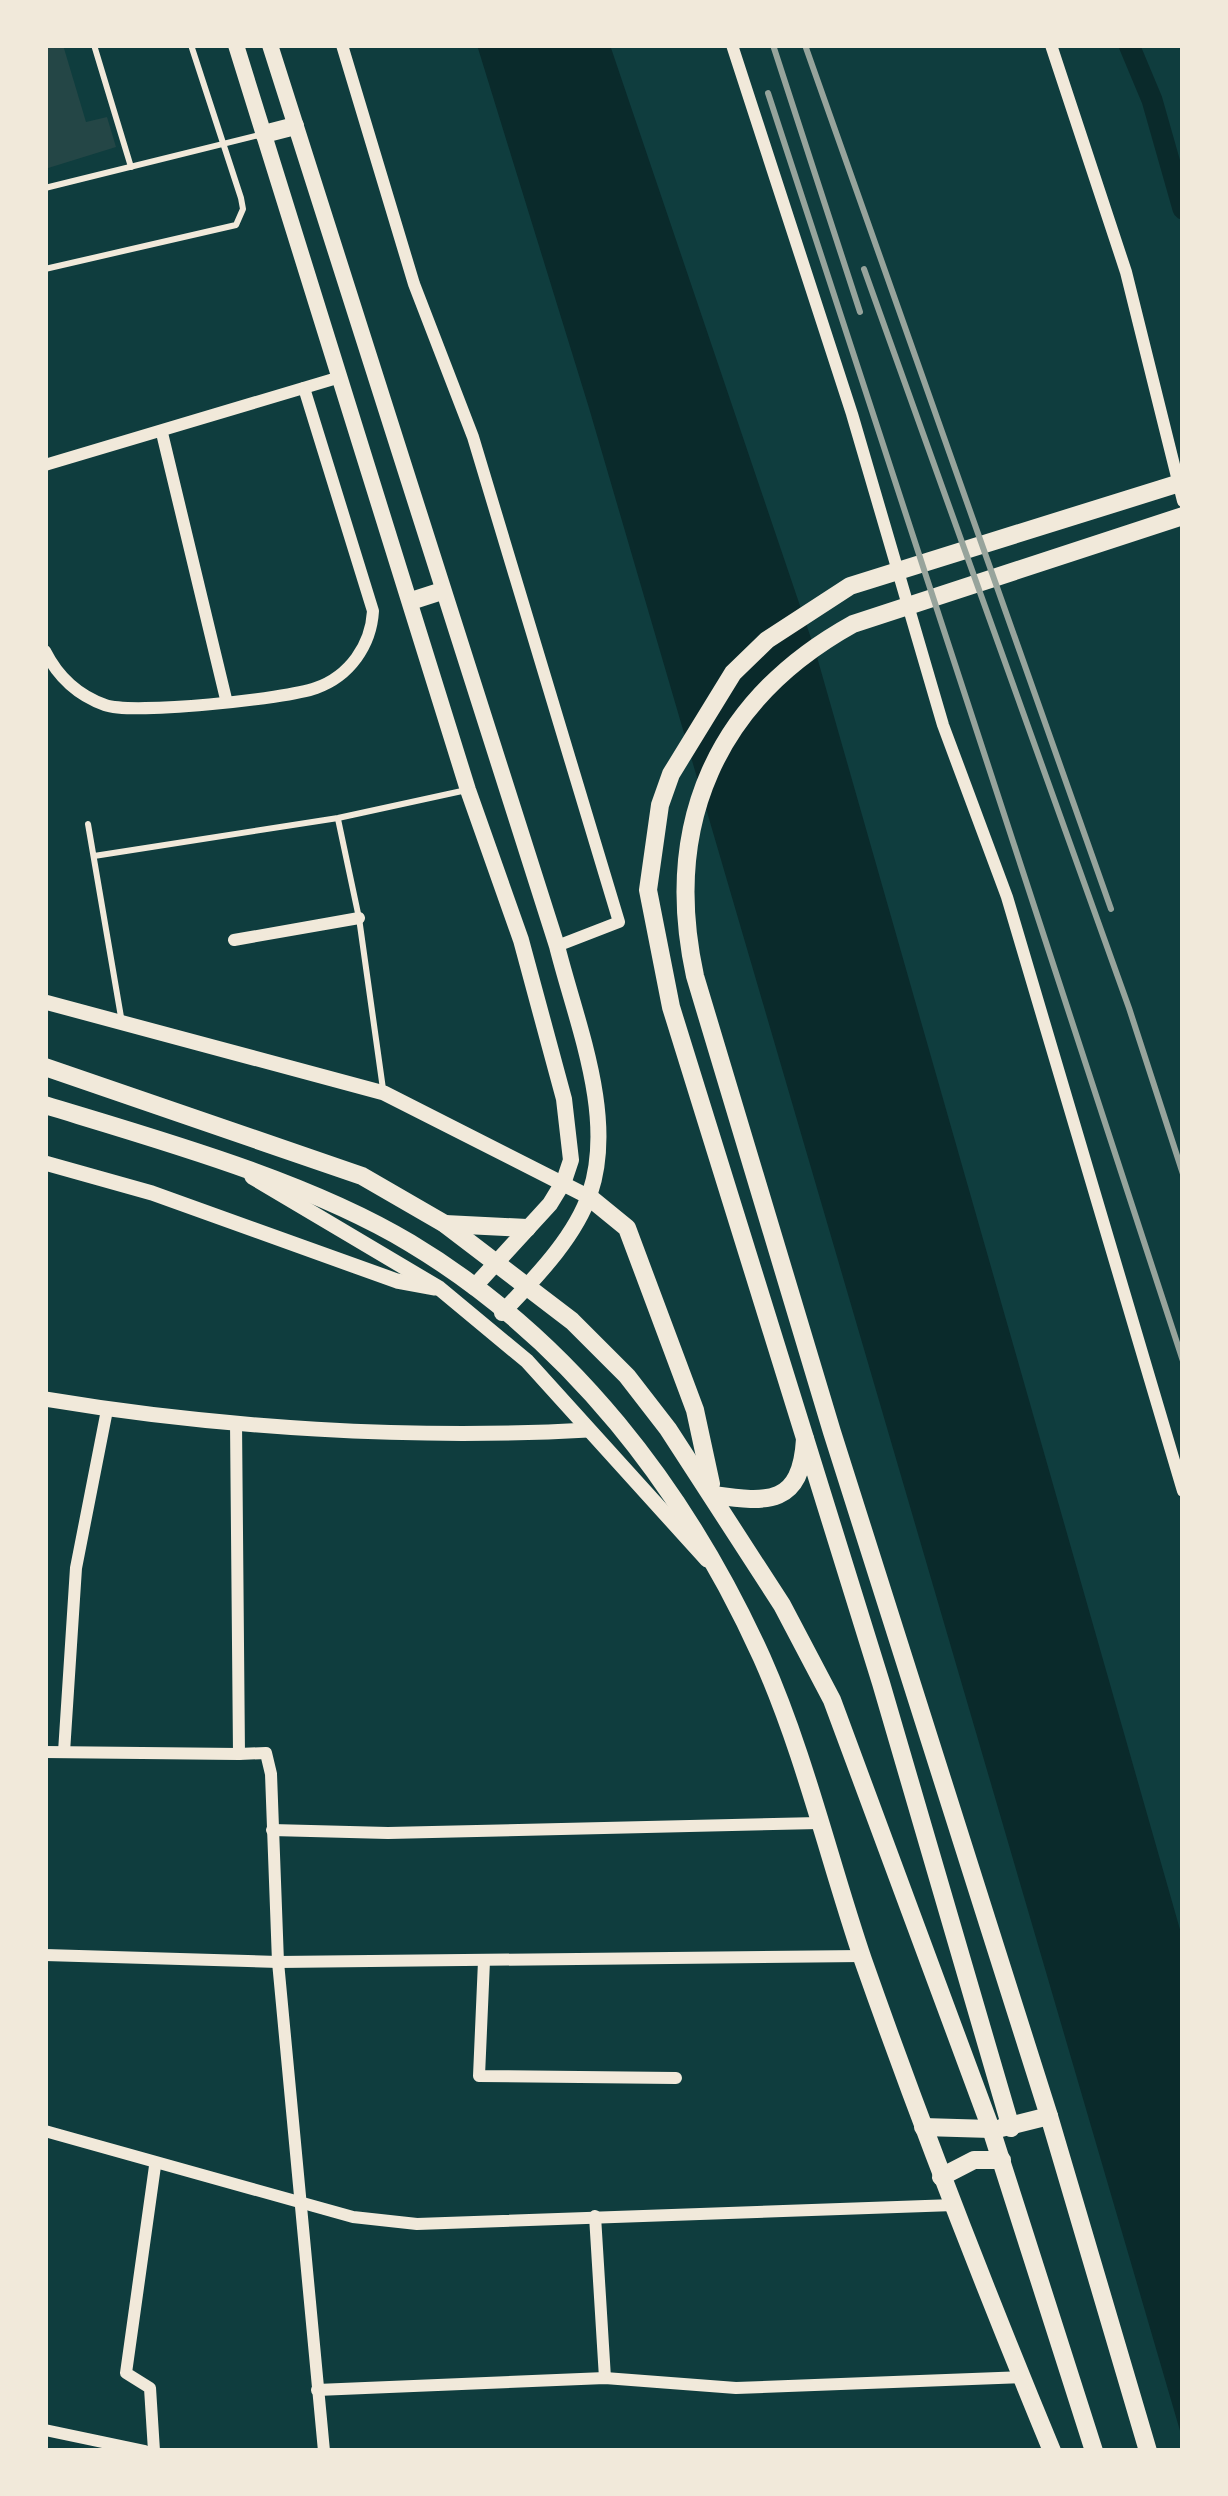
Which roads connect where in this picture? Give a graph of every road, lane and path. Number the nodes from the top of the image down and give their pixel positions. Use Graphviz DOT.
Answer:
graph roads {
  1 [pos="94,45"];
  2 [pos="191,45"];
  3 [pos="236,45"];
  4 [pos="270,45"];
  5 [pos="343,45"];
  6 [pos="732,45"];
  7 [pos="1051,45"];
  8 [pos="295,126"];
  9 [pos="264,134"];
  10 [pos="224,145"];
  11 [pos="131,166"];
  12 [pos="45,188"];
  13 [pos="45,269"];
  14 [pos="338,378"];
  15 [pos="304,388"];
  16 [pos="162,433"];
  17 [pos="45,465"];
  18 [pos="1183,482"];
  19 [pos="1183,501"];
  20 [pos="1183,516"];
  21 [pos="442,592"];
  22 [pos="411,601"];
  23 [pos="45,651"];
  24 [pos="50,670"];
  25 [pos="226,699"];
  26 [pos="468,790"];
  27 [pos="338,818"];
  28 [pos="88,824"];
  29 [pos="94,856"];
  30 [pos="359,918"];
  31 [pos="234,940"];
  32 [pos="557,946"];
  33 [pos="45,1002"];
  34 [pos="122,1026"];
  35 [pos="45,1067"];
  36 [pos="384,1093"];
  37 [pos="45,1105"];
  38 [pos="45,1163"];
  39 [pos="242,1171"];
  40 [pos="564,1181"];
  41 [pos="589,1197"];
  42 [pos="445,1224"];
  43 [pos="527,1228"];
  44 [pos="496,1260"];
  45 [pos="527,1286"];
  46 [pos="474,1287"];
  47 [pos="439,1288"];
  48 [pos="502,1313"];
  49 [pos="45,1399"];
  50 [pos="107,1410"];
  51 [pos="236,1422"];
  52 [pos="589,1430"];
  53 [pos="805,1438"];
  54 [pos="1183,1491"];
  55 [pos="713,1496"];
  56 [pos="721,1575"];
  57 [pos="45,1752"];
  58 [pos="64,1752"];
  59 [pos="239,1754"];
  60 [pos="819,1823"];
  61 [pos="272,1830"];
  62 [pos="45,1955"];
  63 [pos="862,1956"];
  64 [pos="484,1961"];
  65 [pos="278,1962"];
  66 [pos="676,2078"];
  67 [pos="1049,2116"];
  68 [pos="923,2127"];
  69 [pos="1001,2128"];
  70 [pos="45,2131"];
  71 [pos="1002,2161"];
  72 [pos="155,2166"];
  73 [pos="941,2176"];
  74 [pos="299,2203"];
  75 [pos="954,2205"];
  76 [pos="595,2216"];
  77 [pos="604,2378"];
  78 [pos="1022,2378"];
  79 [pos="317,2390"];
  80 [pos="45,2430"];
  81 [pos="149,2451"];
  82 [pos="324,2451"];
  83 [pos="1052,2451"];
  84 [pos="1094,2451"];
  85 [pos="1148,2451"];
  1 -- 11 [label="lane"];
  2 -- 10 [label="lane"];
  3 -- 9 [label="main road"];
  4 -- 8 [label="main road"];
  5 -- 32 [label="street"];
  6 -- 54 [label="street"];
  7 -- 19 [label="street"];
  8 -- 9 [label="main road"];
  8 -- 21 [label="main road"];
  9 -- 10 [label="lane"];
  9 -- 14 [label="main road"];
  10 -- 11 [label="lane"];
  10 -- 13 [label="lane"];
  11 -- 12 [label="lane"];
  14 -- 15 [label="street"];
  14 -- 22 [label="main road"];
  15 -- 16 [label="street"];
  15 -- 25 [label="street"];
  16 -- 17 [label="street"];
  16 -- 25 [label="street"];
  18 -- 53 [label="main road"];
  20 -- 67 [label="main road"];
  21 -- 22 [label="main road"];
  21 -- 32 [label="main road"];
  22 -- 26 [label="main road"];
  23 -- 24 [label="street"];
  24 -- 25 [label="street"];
  26 -- 27 [label="lane"];
  26 -- 40 [label="main road"];
  27 -- 29 [label="lane"];
  27 -- 30 [label="lane"];
  28 -- 29 [label="lane"];
  29 -- 34 [label="lane"];
  30 -- 31 [label="street"];
  30 -- 36 [label="lane"];
  32 -- 41 [label="main road"];
  33 -- 34 [label="street"];
  34 -- 36 [label="street"];
  35 -- 42 [label="main road"];
  36 -- 40 [label="street"];
  37 -- 39 [label="main road"];
  38 -- 47 [label="street"];
  39 -- 46 [label="main road"];
  39 -- 47 [label="street"];
  40 -- 41 [label="street"];
  40 -- 43 [label="main road"];
  41 -- 45 [label="main road"];
  41 -- 55 [label="main road"];
  42 -- 43 [label="main road"];
  42 -- 44 [label="main road"];
  43 -- 44 [label="main road"];
  44 -- 45 [label="main road"];
  44 -- 46 [label="main road"];
  45 -- 48 [label="main road"];
  45 -- 55 [label="main road"];
  46 -- 48 [label="main road"];
  47 -- 52 [label="street"];
  48 -- 56 [label="main road"];
  49 -- 50 [label="street"];
  50 -- 51 [label="street"];
  50 -- 58 [label="street"];
  51 -- 52 [label="street"];
  51 -- 59 [label="street"];
  52 -- 56 [label="street"];
  53 -- 55 [label="main road"];
  53 -- 69 [label="main road"];
  55 -- 69 [label="main road"];
  56 -- 60 [label="main road"];
  57 -- 58 [label="street"];
  58 -- 59 [label="street"];
  59 -- 61 [label="street"];
  60 -- 61 [label="street"];
  60 -- 63 [label="main road"];
  61 -- 65 [label="street"];
  62 -- 65 [label="street"];
  63 -- 64 [label="street"];
  63 -- 68 [label="main road"];
  64 -- 65 [label="street"];
  64 -- 66 [label="street"];
  65 -- 74 [label="street"];
  67 -- 69 [label="main road"];
  67 -- 85 [label="main road"];
  68 -- 69 [label="main road"];
  68 -- 73 [label="main road"];
  69 -- 71 [label="main road"];
  70 -- 72 [label="street"];
  71 -- 73 [label="main road"];
  71 -- 84 [label="main road"];
  72 -- 74 [label="street"];
  72 -- 81 [label="street"];
  73 -- 75 [label="main road"];
  74 -- 76 [label="street"];
  74 -- 79 [label="street"];
  75 -- 76 [label="street"];
  75 -- 78 [label="main road"];
  76 -- 77 [label="street"];
  77 -- 78 [label="street"];
  77 -- 79 [label="street"];
  78 -- 83 [label="main road"];
  79 -- 82 [label="street"];
  80 -- 81 [label="street"];
}
